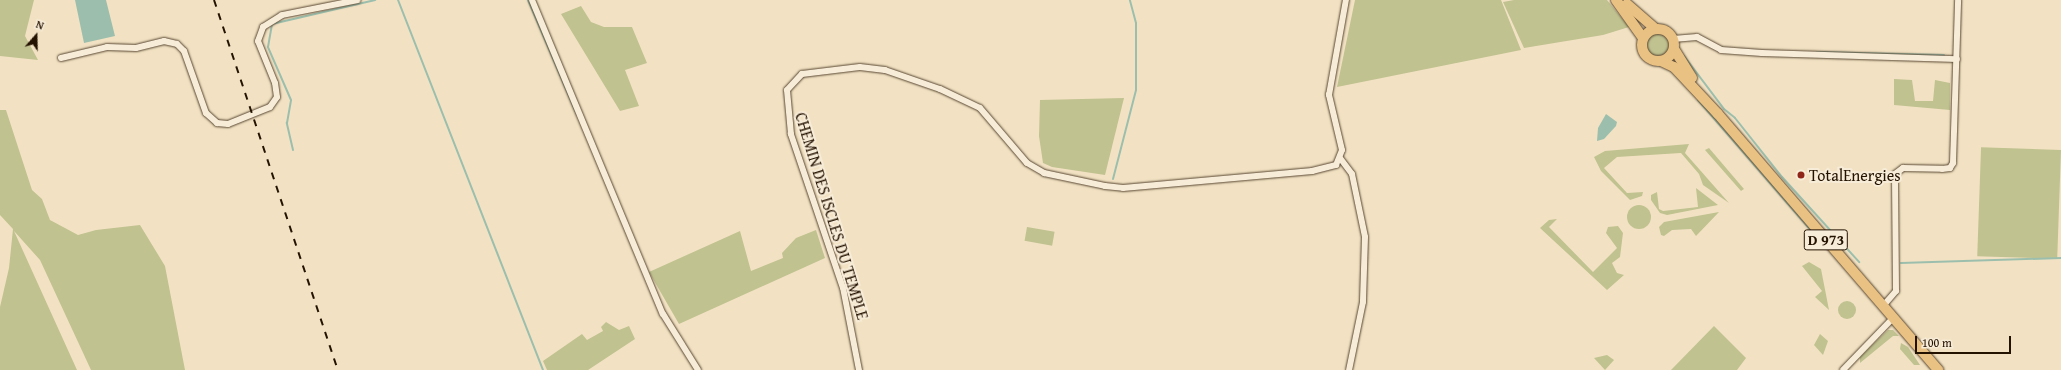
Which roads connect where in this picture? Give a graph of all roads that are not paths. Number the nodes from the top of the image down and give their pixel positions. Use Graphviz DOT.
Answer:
graph roads {
  1 [pos="358,0"];
  2 [pos="532,0"];
  3 [pos="1346,0"];
  4 [pos="1616,0"];
  5 [pos="1623,0"];
  6 [pos="1958,0"];
  7 [pos="1656,29"];
  8 [pos="1643,38"];
  9 [pos="1673,44"];
  10 [pos="61,58"];
  11 [pos="1956,59"];
  12 [pos="1661,61"];
  13 [pos="1718,114"];
  14 [pos="1340,158"];
  15 [pos="1883,306"];
  16 [pos="1893,318"];
  17 [pos="698,370"];
  18 [pos="859,370"];
  19 [pos="1349,370"];
  20 [pos="1842,370"];
  21 [pos="1938,370"];
  1 -- 10 [label="street"];
  2 -- 17 [label="street"];
  3 -- 14 [label="street"];
  4 -- 8 [label="main road"];
  5 -- 7 [label="main road"];
  6 -- 11 [label="street"];
  7 -- 8 [label="main road"];
  7 -- 9 [label="main road"];
  8 -- 12 [label="main road"];
  9 -- 11 [label="street"];
  9 -- 12 [label="main road"];
  9 -- 13 [label="main road, D 973"];
  11 -- 15 [label="street"];
  12 -- 13 [label="main road, D 973"];
  13 -- 15 [label="main road, D 973"];
  14 -- 18 [label="street, CHEMIN DES ISCLES DU TEMPLE"];
  14 -- 19 [label="street"];
  15 -- 16 [label="main road, D 973"];
  16 -- 20 [label="street"];
  16 -- 21 [label="main road, D 973"];
}
